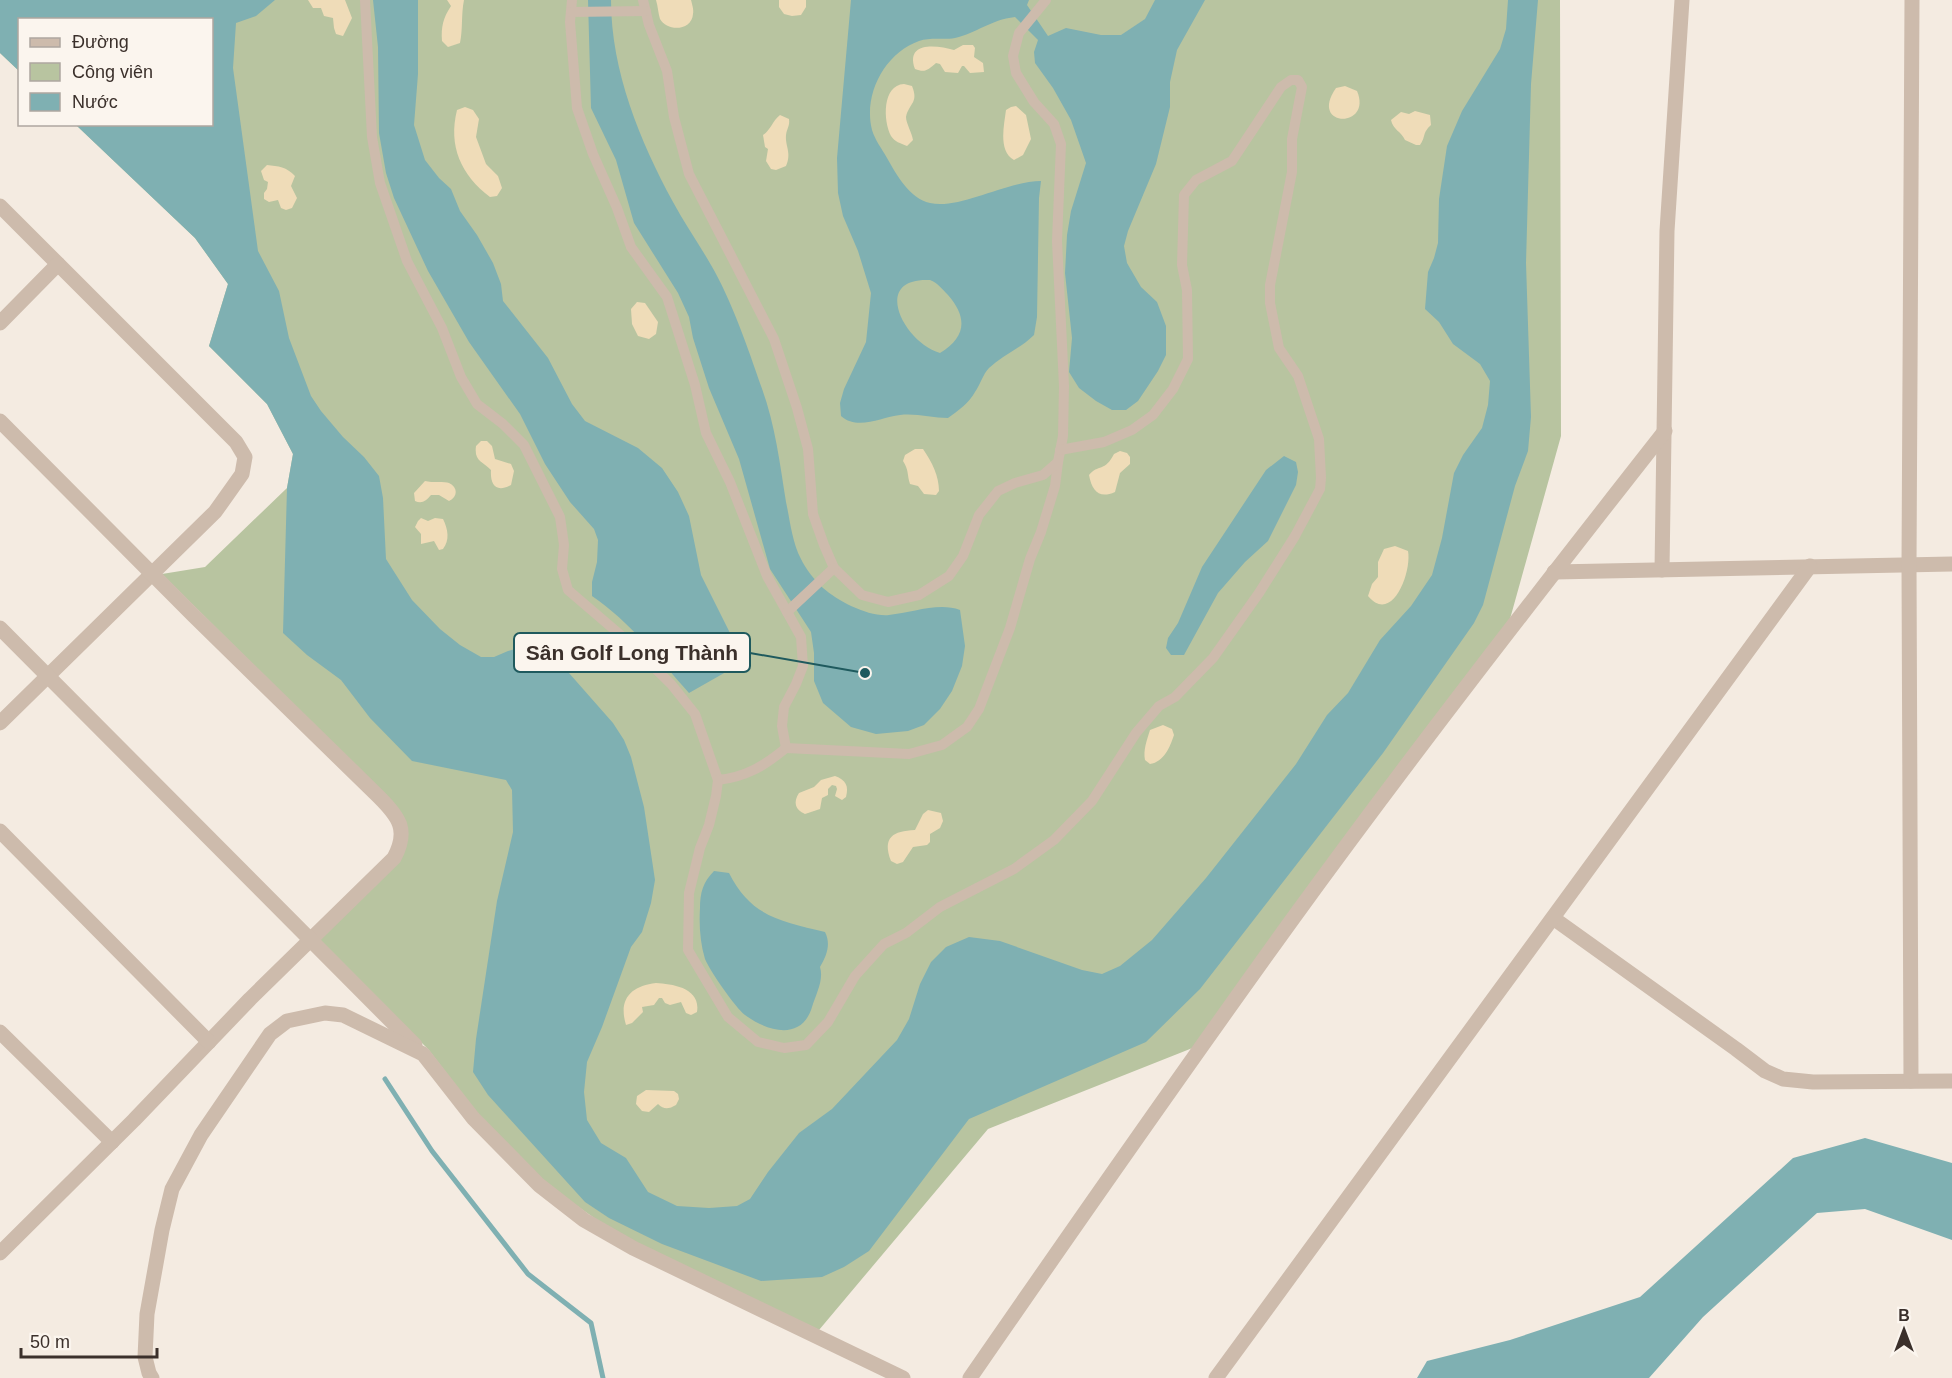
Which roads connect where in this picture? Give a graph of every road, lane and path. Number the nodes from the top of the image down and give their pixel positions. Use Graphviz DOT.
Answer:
graph roads {
  1 [pos="365,0"];
  2 [pos="572,0"];
  3 [pos="1682,0"];
  4 [pos="1912,0"];
  5 [pos="1044,2"];
  6 [pos="644,7"];
  7 [pos="574,12"];
  8 [pos="0,206"];
  9 [pos="58,264"];
  10 [pos="0,323"];
  11 [pos="0,421"];
  12 [pos="1665,431"];
  13 [pos="1060,450"];
  14 [pos="1058,462"];
  15 [pos="1909,564"];
  16 [pos="1952,564"];
  17 [pos="1810,566"];
  18 [pos="831,570"];
  19 [pos="1662,570"];
  20 [pos="1554,572"];
  21 [pos="153,573"];
  22 [pos="789,610"];
  23 [pos="0,628"];
  24 [pos="48,676"];
  25 [pos="0,723"];
  26 [pos="786,748"];
  27 [pos="718,780"];
  28 [pos="0,831"];
  29 [pos="1553,918"];
  30 [pos="310,941"];
  31 [pos="0,1032"];
  32 [pos="209,1042"];
  33 [pos="423,1054"];
  34 [pos="1911,1081"];
  35 [pos="1952,1081"];
  36 [pos="112,1142"];
  37 [pos="3,1244"];
  38 [pos="148,1376"];
  39 [pos="903,1378"];
  40 [pos="970,1378"];
  41 [pos="1215,1378"];
  1 -- 27 [label="lane"];
  2 -- 7 [label="lane"];
  3 -- 12 [label="street"];
  4 -- 15 [label="street"];
  5 -- 13 [label="lane"];
  6 -- 7 [label="lane"];
  6 -- 18 [label="lane"];
  7 -- 22 [label="lane"];
  8 -- 9 [label="street"];
  9 -- 10 [label="street"];
  9 -- 21 [label="street"];
  11 -- 21 [label="street"];
  12 -- 19 [label="street"];
  12 -- 20 [label="street"];
  13 -- 14 [label="lane"];
  13 -- 27 [label="lane"];
  14 -- 18 [label="lane"];
  14 -- 26 [label="lane"];
  15 -- 16 [label="street"];
  15 -- 17 [label="street"];
  15 -- 34 [label="street"];
  17 -- 19 [label="street"];
  17 -- 29 [label="street"];
  18 -- 22 [label="lane"];
  19 -- 20 [label="street"];
  20 -- 40 [label="street"];
  21 -- 24 [label="street"];
  21 -- 30 [label="street"];
  22 -- 26 [label="lane"];
  23 -- 24 [label="street"];
  24 -- 25 [label="street"];
  24 -- 30 [label="street"];
  26 -- 27 [label="lane"];
  28 -- 32 [label="street"];
  29 -- 34 [label="street"];
  29 -- 41 [label="street"];
  30 -- 32 [label="street"];
  30 -- 33 [label="street"];
  31 -- 36 [label="street"];
  32 -- 36 [label="street"];
  33 -- 38 [label="street"];
  33 -- 39 [label="street"];
  34 -- 35 [label="street"];
  36 -- 37 [label="street"];
}
